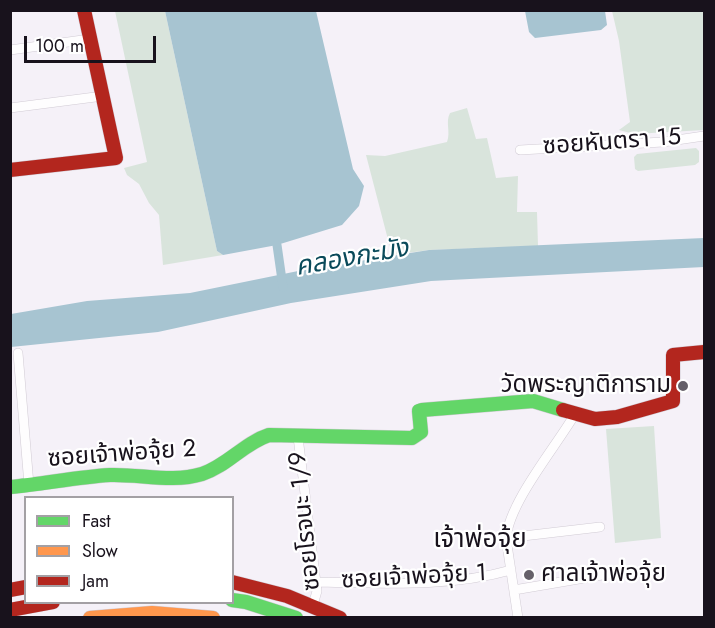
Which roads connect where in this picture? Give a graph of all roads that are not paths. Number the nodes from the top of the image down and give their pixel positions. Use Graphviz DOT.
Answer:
graph roads {
  1 [pos="84,10"];
  2 [pos="90,39"];
  3 [pos="10,50"];
  4 [pos="103,96"];
  5 [pos="10,108"];
  6 [pos="705,136"];
  7 [pos="520,150"];
  8 [pos="10,170"];
  9 [pos="18,352"];
  10 [pos="705,352"];
  11 [pos="575,414"];
  12 [pos="298,437"];
  13 [pos="29,485"];
  14 [pos="10,487"];
  15 [pos="600,527"];
  16 [pos="507,538"];
  17 [pos="511,570"];
  18 [pos="608,574"];
  19 [pos="234,582"];
  20 [pos="316,582"];
  21 [pos="514,590"];
  22 [pos="234,600"];
  23 [pos="47,604"];
  24 [pos="313,605"];
  25 [pos="10,610"];
  26 [pos="90,618"];
  27 [pos="213,618"];
  28 [pos="296,618"];
  29 [pos="340,618"];
  30 [pos="518,618"];
  1 -- 2 [label="street"];
  2 -- 3 [label="street"];
  2 -- 4 [label="street"];
  4 -- 5 [label="street"];
  4 -- 8 [label="street"];
  6 -- 7 [label="street, ซอยหันตรา 15"];
  9 -- 13 [label="street"];
  10 -- 11 [label="street"];
  11 -- 12 [label="street, ซอยเจ้าพ่อจุ้ย 2"];
  11 -- 16 [label="street"];
  12 -- 13 [label="street, ซอยเจ้าพ่อจุ้ย 2"];
  12 -- 20 [label="street, ซอยโรจนะ 1/9"];
  13 -- 14 [label="street, ซอยเจ้าพ่อจุ้ย 2"];
  15 -- 16 [label="street"];
  16 -- 17 [label="street"];
  17 -- 20 [label="street, ซอยเจ้าพ่อจุ้ย 1"];
  17 -- 21 [label="street"];
  18 -- 21 [label="street"];
  19 -- 24 [label="street"];
  20 -- 24 [label="street, ซอยโรจนะ 1/9"];
  21 -- 30 [label="street"];
  22 -- 28 [label="street"];
  23 -- 25 [label="street"];
  24 -- 29 [label="street"];
  26 -- 27 [label="street"];
}
